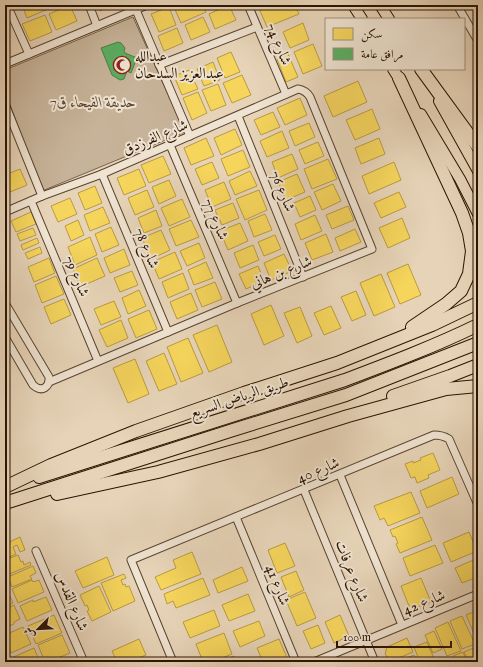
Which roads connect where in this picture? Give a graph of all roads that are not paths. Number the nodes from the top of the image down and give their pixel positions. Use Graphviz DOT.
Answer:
graph roads {
  1 [pos="7,5"];
  2 [pos="88,5"];
  3 [pos="147,5"];
  4 [pos="248,5"];
  5 [pos="353,5"];
  6 [pos="380,5"];
  7 [pos="457,5"];
  8 [pos="136,10"];
  9 [pos="361,18"];
  10 [pos="388,18"];
  11 [pos="465,18"];
  12 [pos="465,19"];
  13 [pos="97,26"];
  14 [pos="257,27"];
  15 [pos="478,41"];
  16 [pos="29,54"];
  17 [pos="5,64"];
  18 [pos="159,65"];
  19 [pos="422,70"];
  20 [pos="422,70"];
  21 [pos="396,74"];
  22 [pos="286,94"];
  23 [pos="310,97"];
  24 [pos="5,104"];
  25 [pos="238,116"];
  26 [pos="190,136"];
  27 [pos="170,145"];
  28 [pos="478,147"];
  29 [pos="478,171"];
  30 [pos="102,174"];
  31 [pos="42,196"];
  32 [pos="31,201"];
  33 [pos="5,212"];
  34 [pos="478,214"];
  35 [pos="304,277"];
  36 [pos="5,303"];
  37 [pos="237,303"];
  38 [pos="478,303"];
  39 [pos="472,309"];
  40 [pos="478,325"];
  41 [pos="168,332"];
  42 [pos="5,337"];
  43 [pos="392,341"];
  44 [pos="478,343"];
  45 [pos="98,361"];
  46 [pos="478,365"];
  47 [pos="49,382"];
  48 [pos="478,386"];
  49 [pos="348,416"];
  50 [pos="340,475"];
  51 [pos="5,487"];
  52 [pos="304,490"];
  53 [pos="5,504"];
  54 [pos="478,505"];
  55 [pos="236,517"];
  56 [pos="36,550"];
  57 [pos="478,594"];
  58 [pos="402,625"];
  59 [pos="366,640"];
  60 [pos="84,662"];
  61 [pos="173,662"];
  62 [pos="296,662"];
  63 [pos="314,662"];
  64 [pos="375,662"];
  1 -- 16 [label="street"];
  2 -- 13 [label="street"];
  3 -- 8 [label="street"];
  4 -- 14 [label="street, شارع 74"];
  5 -- 9 [label="main road"];
  6 -- 10 [label="main road"];
  7 -- 11 [label="street"];
  8 -- 13 [label="street"];
  8 -- 18 [label="street"];
  12 -- 15 [label="street"];
  13 -- 16 [label="street"];
  14 -- 18 [label="street"];
  14 -- 22 [label="street, شارع 74"];
  16 -- 17 [label="street"];
  18 -- 26 [label="street"];
  19 -- 28 [label="highway"];
  20 -- 29 [label="main road"];
  21 -- 34 [label="main road"];
  21 -- 43 [label="highway"];
  22 -- 23 [label="street, شارع الفرزدق"];
  22 -- 25 [label="street, شارع الفرزدق"];
  23 -- 35 [label="street, شارع بن هاني"];
  24 -- 31 [label="street"];
  25 -- 26 [label="street, شارع الفرزدق"];
  25 -- 35 [label="street, شارع 76"];
  26 -- 27 [label="street, شارع الفرزدق"];
  27 -- 30 [label="street, شارع الفرزدق"];
  27 -- 37 [label="street, شارع 77"];
  30 -- 31 [label="street, شارع الفرزدق"];
  30 -- 41 [label="street, شارع 78"];
  31 -- 32 [label="street, شارع الفرزدق"];
  32 -- 33 [label="street, شارع الفرزدق"];
  32 -- 45 [label="street, شارع 79"];
  35 -- 37 [label="street, شارع بن هاني"];
  36 -- 47 [label="street"];
  37 -- 41 [label="street, شارع بن هاني"];
  38 -- 39 [label="highway"];
  39 -- 43 [label="highway"];
  40 -- 51 [label="highway, طريق الرياض السريع"];
  41 -- 45 [label="street, شارع بن هاني"];
  42 -- 47 [label="street, شارع بن هاني"];
  43 -- 51 [label="highway"];
  44 -- 53 [label="highway, طريق الرياض السريع"];
  45 -- 47 [label="street, شارع بن هاني"];
  46 -- 49 [label="highway"];
  48 -- 49 [label="highway"];
  49 -- 53 [label="highway"];
  50 -- 52 [label="street, شارع 40"];
  50 -- 54 [label="street, شارع 40"];
  50 -- 58 [label="street, شارع عرفات"];
  52 -- 55 [label="street, شارع 40"];
  52 -- 59 [label="street, شارع عرفات"];
  55 -- 61 [label="street, شارع 40"];
  55 -- 62 [label="street, شارع 41"];
  56 -- 60 [label="street, شارع القدس"];
  57 -- 58 [label="street, شارع 42"];
  58 -- 59 [label="street, شارع 42"];
  59 -- 63 [label="street, شارع 42"];
  59 -- 64 [label="street, شارع عرفات"];
}
